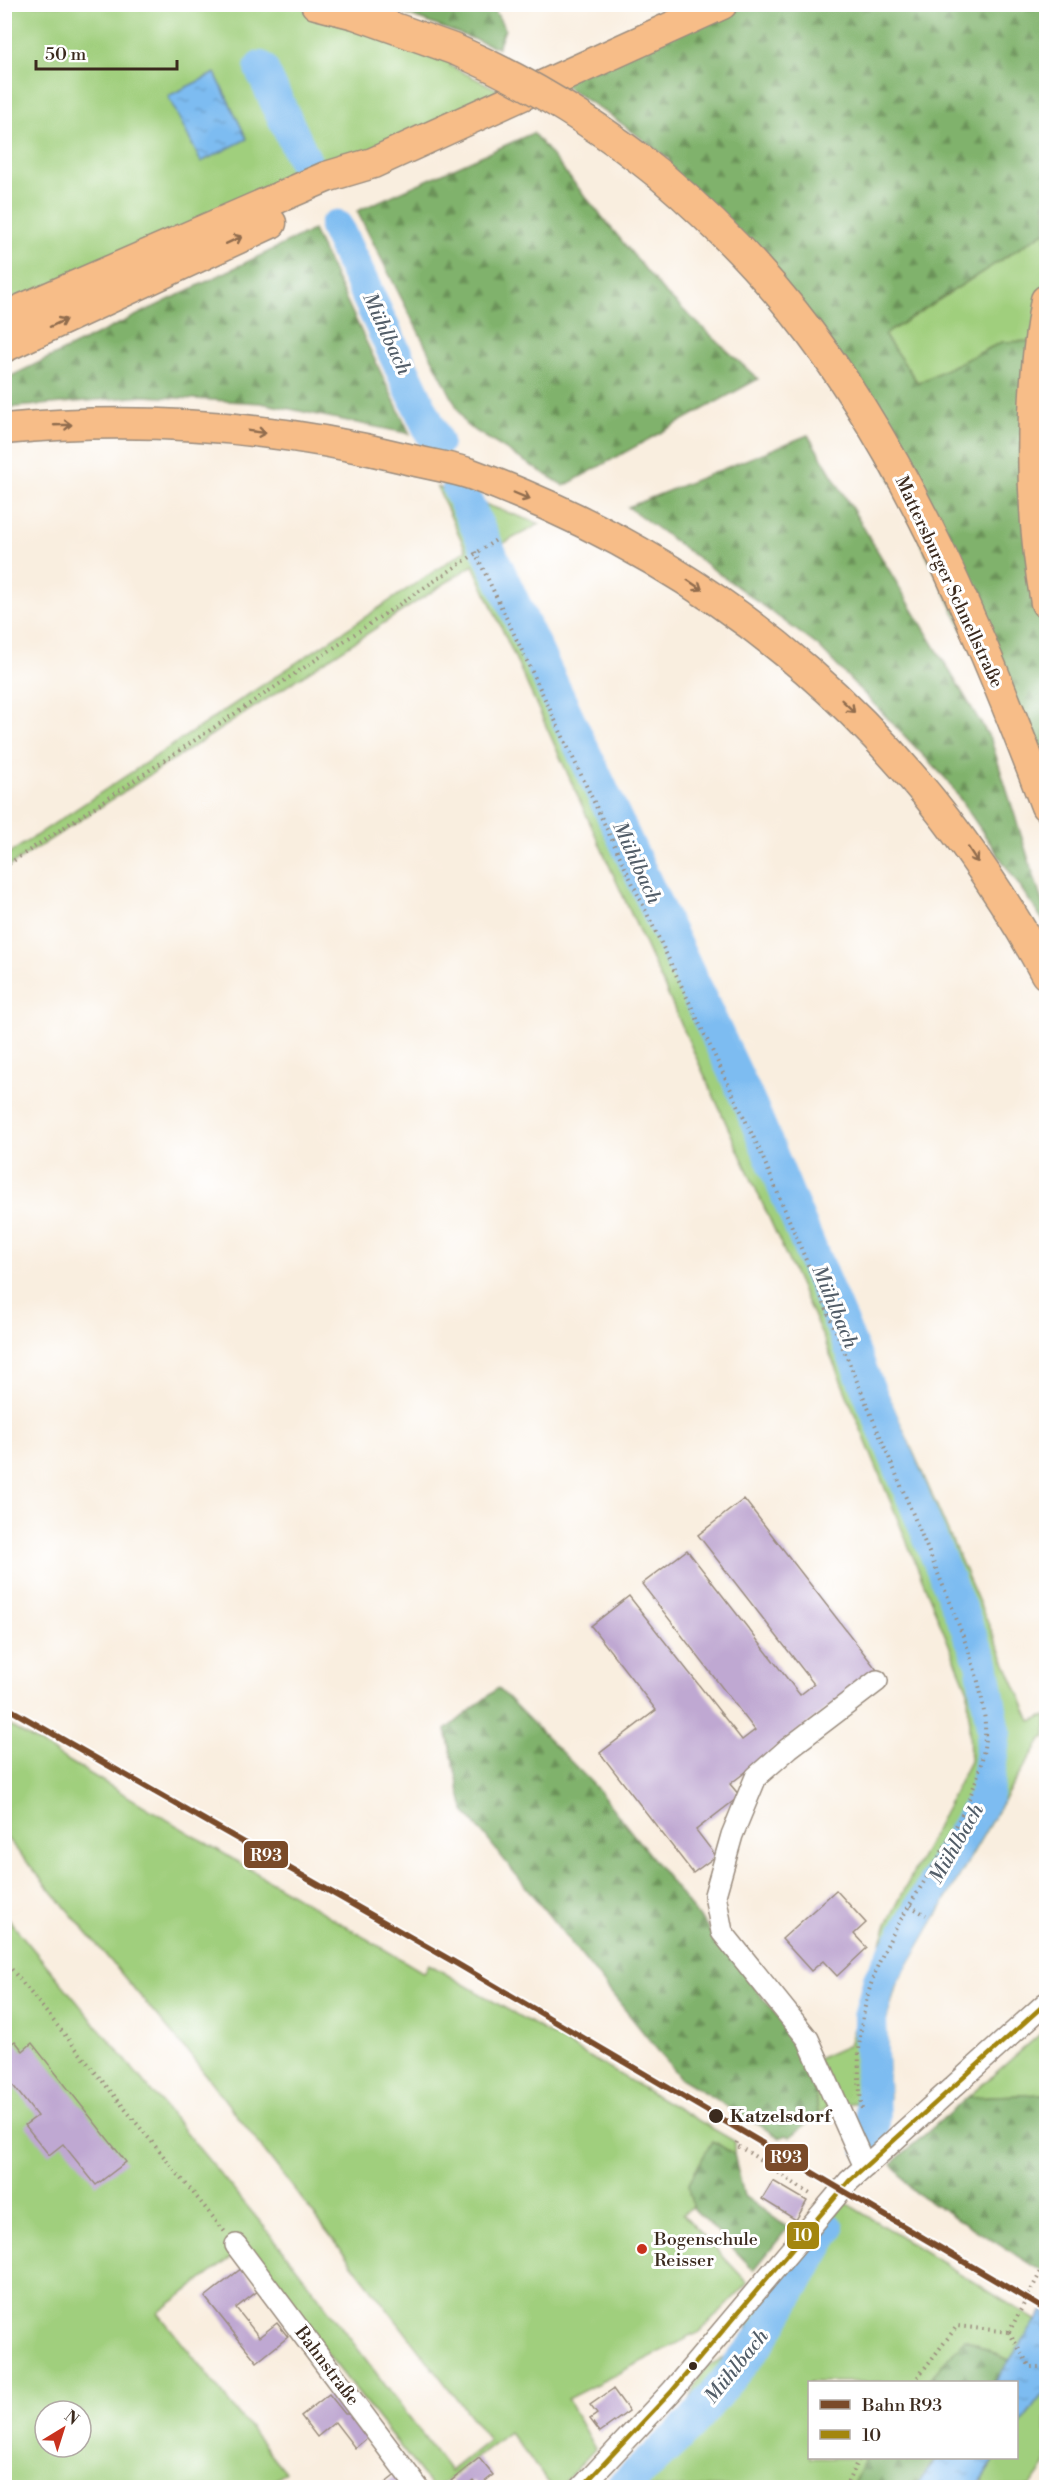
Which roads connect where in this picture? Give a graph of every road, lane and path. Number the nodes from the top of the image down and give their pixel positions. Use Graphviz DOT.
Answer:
graph roads {
  1 [pos="316,4"];
  2 [pos="722,4"];
  3 [pos="373,164"];
  4 [pos="199,233"];
  5 [pos="1047,300"];
  6 [pos="4,317"];
  7 [pos="4,325"];
  8 [pos="4,347"];
  9 [pos="4,429"];
  10 [pos="494,541"];
  11 [pos="477,552"];
  12 [pos="1047,603"];
  13 [pos="1047,806"];
  14 [pos="4,867"];
  15 [pos="1047,974"];
  16 [pos="877,1681"];
  17 [pos="911,1906"];
  18 [pos="926,1915"];
  19 [pos="4,1960"];
  20 [pos="1047,2003"];
  21 [pos="863,2115"];
  22 [pos="737,2142"];
  23 [pos="865,2167"];
  24 [pos="800,2178"];
  25 [pos="796,2185"];
  26 [pos="828,2205"];
  27 [pos="236,2245"];
  28 [pos="1047,2262"];
  29 [pos="1009,2332"];
  30 [pos="1047,2367"];
  31 [pos="915,2381"];
  32 [pos="858,2459"];
  33 [pos="418,2487"];
  34 [pos="581,2487"];
  35 [pos="845,2487"];
  1 -- 13 [label="highway, Mattersburger Schnellstraße, bridge"];
  2 -- 3 [label="highway"];
  3 -- 4 [label="highway"];
  8 -- 3 [label="highway, one-way"];
  4 -- 6 [label="highway"];
  4 -- 7 [label="highway"];
  5 -- 12 [label="highway"];
  9 -- 15 [label="highway, one-way"];
  10 -- 11 [label="path"];
  11 -- 14 [label="path"];
  11 -- 17 [label="path"];
  16 -- 23 [label="street"];
  17 -- 18 [label="path"];
  17 -- 21 [label="path"];
  19 -- 27 [label="path"];
  20 -- 23 [label="street"];
  22 -- 25 [label="path"];
  23 -- 26 [label="street"];
  24 -- 25 [label="path"];
  25 -- 26 [label="path"];
  26 -- 34 [label="street"];
  27 -- 33 [label="street, Bahnstraße"];
  28 -- 29 [label="path"];
  29 -- 30 [label="path"];
  29 -- 31 [label="path"];
  32 -- 35 [label="path"];
}
